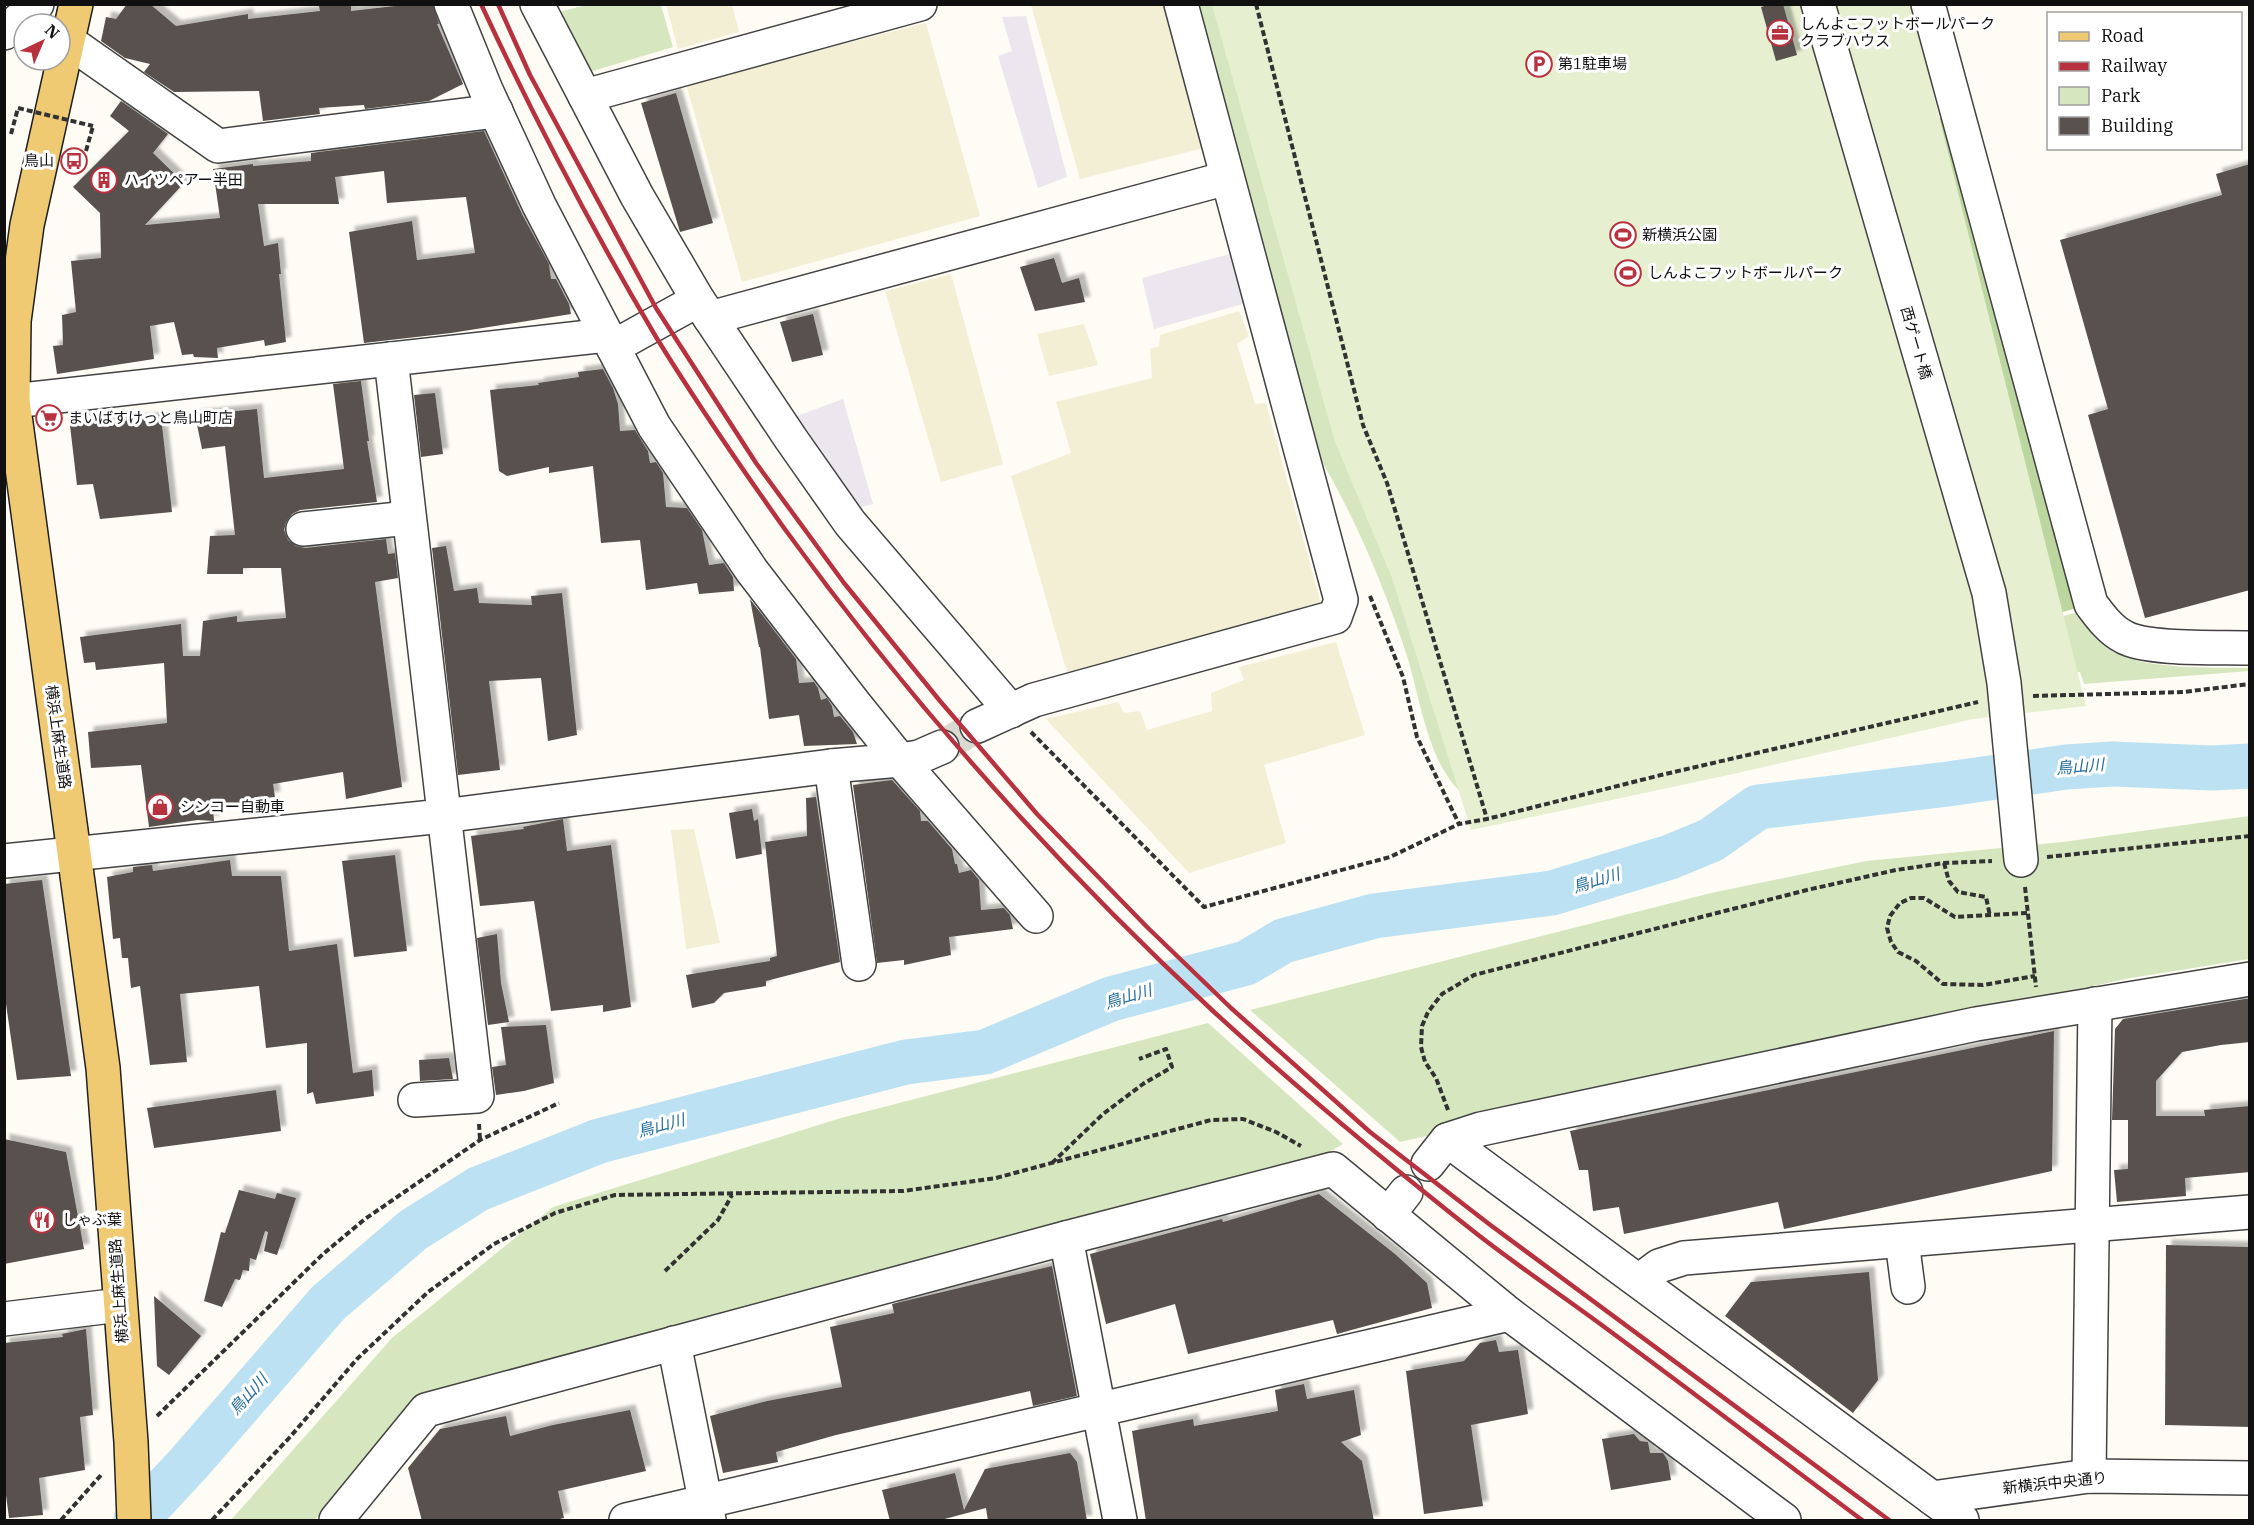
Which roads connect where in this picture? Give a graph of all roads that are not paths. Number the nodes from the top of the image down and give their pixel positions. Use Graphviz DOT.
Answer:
graph roads {
  1 [pos="37,4"];
  2 [pos="76,4"];
  3 [pos="451,4"];
  4 [pos="537,4"];
  5 [pos="920,4"];
  6 [pos="1181,4"];
  7 [pos="1818,4"];
  8 [pos="1928,4"];
  9 [pos="72,22"];
  10 [pos="4,33"];
  11 [pos="72,44"];
  12 [pos="61,72"];
  13 [pos="585,96"];
  14 [pos="496,111"];
  15 [pos="1227,178"];
  16 [pos="704,309"];
  17 [pos="10,317"];
  18 [pos="610,341"];
  19 [pos="391,359"];
  20 [pos="9,401"];
  21 [pos="408,518"];
  22 [pos="303,529"];
  23 [pos="2250,648"];
  24 [pos="1011,711"];
  25 [pos="976,726"];
  26 [pos="942,747"];
  27 [pos="900,760"];
  28 [pos="831,766"];
  29 [pos="443,816"];
  30 [pos="2020,849"];
  31 [pos="73,853"];
  32 [pos="4,861"];
  33 [pos="1036,916"];
  34 [pos="859,964"];
  35 [pos="2250,979"];
  36 [pos="2095,1004"];
  37 [pos="415,1100"];
  38 [pos="2250,1212"];
  39 [pos="2094,1225"];
  40 [pos="1066,1238"];
  41 [pos="1902,1241"];
  42 [pos="1639,1281"];
  43 [pos="1908,1287"];
  44 [pos="120,1305"];
  45 [pos="1509,1314"];
  46 [pos="4,1319"];
  47 [pos="674,1343"];
  48 [pos="1099,1410"];
  49 [pos="2089,1476"];
  50 [pos="2250,1478"];
  51 [pos="1932,1498"];
  52 [pos="707,1511"];
  53 [pos="1773,1520"];
  54 [pos="134,1521"];
  55 [pos="336,1521"];
  56 [pos="626,1521"];
  57 [pos="1120,1521"];
  58 [pos="1962,1521"];
  1 -- 10 [label="street"];
  2 -- 9 [label="main road, 横浜上麻生道路"];
  3 -- 14 [label="street"];
  4 -- 13 [label="street"];
  5 -- 13 [label="street"];
  6 -- 15 [label="street"];
  7 -- 30 [label="street, 西ゲート橋"];
  8 -- 23 [label="street"];
  11 -- 14 [label="street"];
  12 -- 17 [label="main road, 横浜上麻生道路"];
  13 -- 16 [label="street"];
  14 -- 18 [label="street"];
  15 -- 16 [label="street"];
  15 -- 24 [label="street"];
  16 -- 18 [label="street"];
  16 -- 24 [label="street"];
  17 -- 20 [label="main road, 横浜上麻生道路"];
  18 -- 19 [label="street"];
  18 -- 27 [label="street"];
  19 -- 20 [label="street"];
  19 -- 21 [label="street"];
  20 -- 31 [label="main road, 横浜上麻生道路"];
  21 -- 22 [label="street"];
  21 -- 29 [label="street"];
  24 -- 25 [label="street"];
  26 -- 27 [label="street"];
  27 -- 28 [label="street"];
  27 -- 33 [label="street"];
  28 -- 29 [label="street"];
  28 -- 34 [label="street"];
  29 -- 31 [label="street"];
  29 -- 37 [label="street"];
  31 -- 32 [label="street"];
  31 -- 44 [label="main road, 横浜上麻生道路"];
  35 -- 36 [label="street"];
  36 -- 39 [label="street"];
  36 -- 42 [label="street"];
  38 -- 39 [label="street"];
  39 -- 41 [label="street"];
  39 -- 49 [label="street"];
  40 -- 45 [label="street"];
  40 -- 47 [label="street"];
  40 -- 48 [label="street"];
  41 -- 42 [label="street"];
  41 -- 43 [label="street"];
  42 -- 51 [label="street"];
  44 -- 46 [label="street"];
  44 -- 54 [label="main road, 横浜上麻生道路"];
  45 -- 48 [label="street"];
  45 -- 53 [label="street"];
  47 -- 52 [label="street"];
  47 -- 55 [label="street"];
  48 -- 52 [label="street"];
  48 -- 57 [label="street"];
  49 -- 50 [label="street, 新横浜中央通り"];
  49 -- 51 [label="street, 新横浜中央通り"];
  51 -- 58 [label="street"];
  52 -- 56 [label="street"];
}
